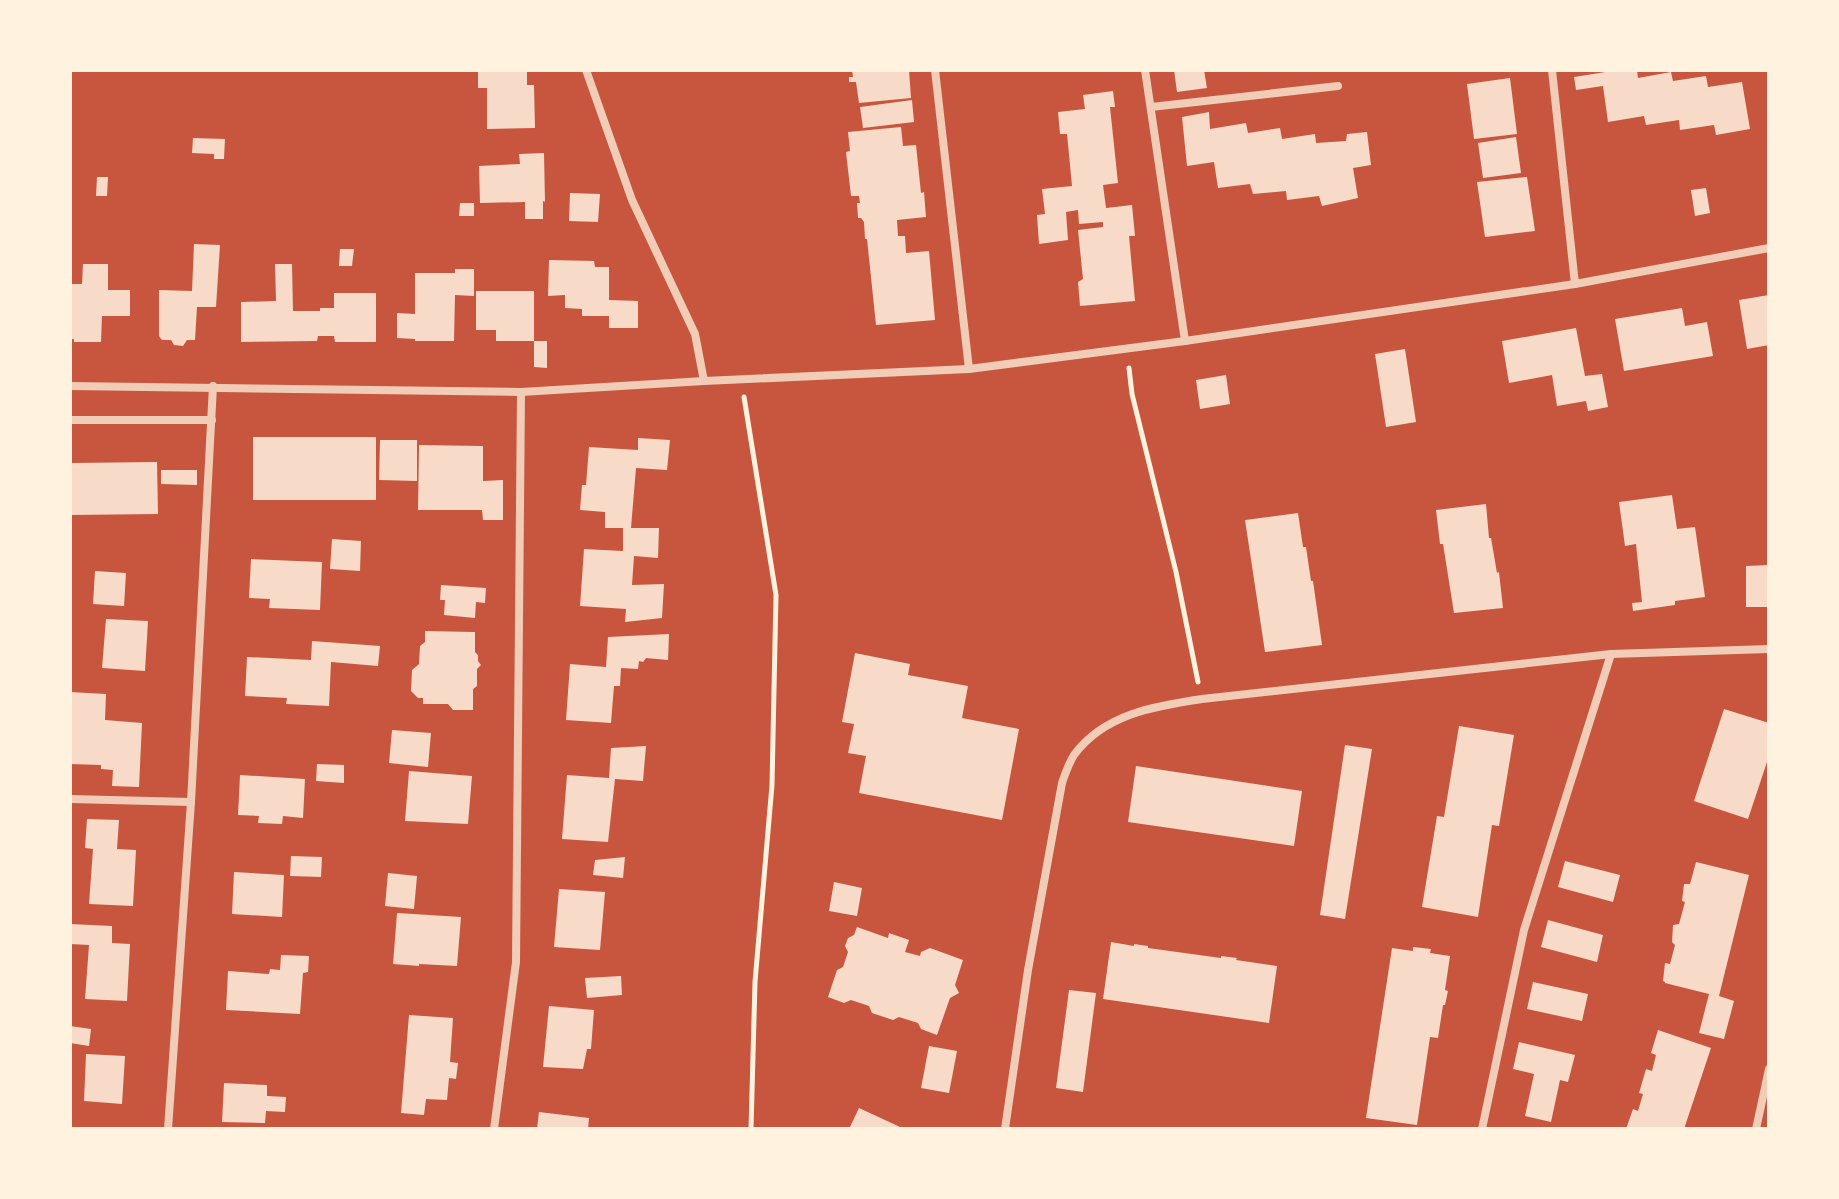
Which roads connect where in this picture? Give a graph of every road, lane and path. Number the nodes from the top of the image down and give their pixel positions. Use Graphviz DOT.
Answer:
graph roads {
  1 [pos="586,70"];
  2 [pos="935,70"];
  3 [pos="1145,70"];
  4 [pos="1552,70"];
  5 [pos="1338,86"];
  6 [pos="1151,107"];
  7 [pos="1769,248"];
  8 [pos="1575,284"];
  9 [pos="1185,341"];
  10 [pos="1127,349"];
  11 [pos="969,369"];
  12 [pos="741,379"];
  13 [pos="704,381"];
  14 [pos="70,386"];
  15 [pos="213,386"];
  16 [pos="521,392"];
  17 [pos="70,420"];
  18 [pos="212,420"];
  19 [pos="1769,649"];
  20 [pos="1611,654"];
  21 [pos="1202,699"];
  22 [pos="70,799"];
  23 [pos="191,802"];
  24 [pos="1769,1069"];
  25 [pos="168,1129"];
  26 [pos="494,1129"];
  27 [pos="751,1129"];
  28 [pos="1005,1129"];
  29 [pos="1482,1129"];
  30 [pos="1756,1129"];
  1 -- 13 [label="street"];
  2 -- 11 [label="street"];
  3 -- 6 [label="street"];
  4 -- 8 [label="street"];
  5 -- 6 [label="street"];
  6 -- 9 [label="street"];
  7 -- 8 [label="street"];
  8 -- 9 [label="street"];
  9 -- 10 [label="street"];
  10 -- 11 [label="street"];
  10 -- 21 [label="path"];
  11 -- 12 [label="street"];
  12 -- 13 [label="street"];
  12 -- 27 [label="path"];
  13 -- 16 [label="street"];
  14 -- 15 [label="street"];
  15 -- 16 [label="street"];
  15 -- 18 [label="street"];
  16 -- 26 [label="street"];
  17 -- 18 [label="street"];
  18 -- 23 [label="street"];
  19 -- 20 [label="street"];
  20 -- 21 [label="street"];
  20 -- 29 [label="street"];
  21 -- 28 [label="street"];
  22 -- 23 [label="street"];
  23 -- 25 [label="street"];
  24 -- 30 [label="street"];
}
